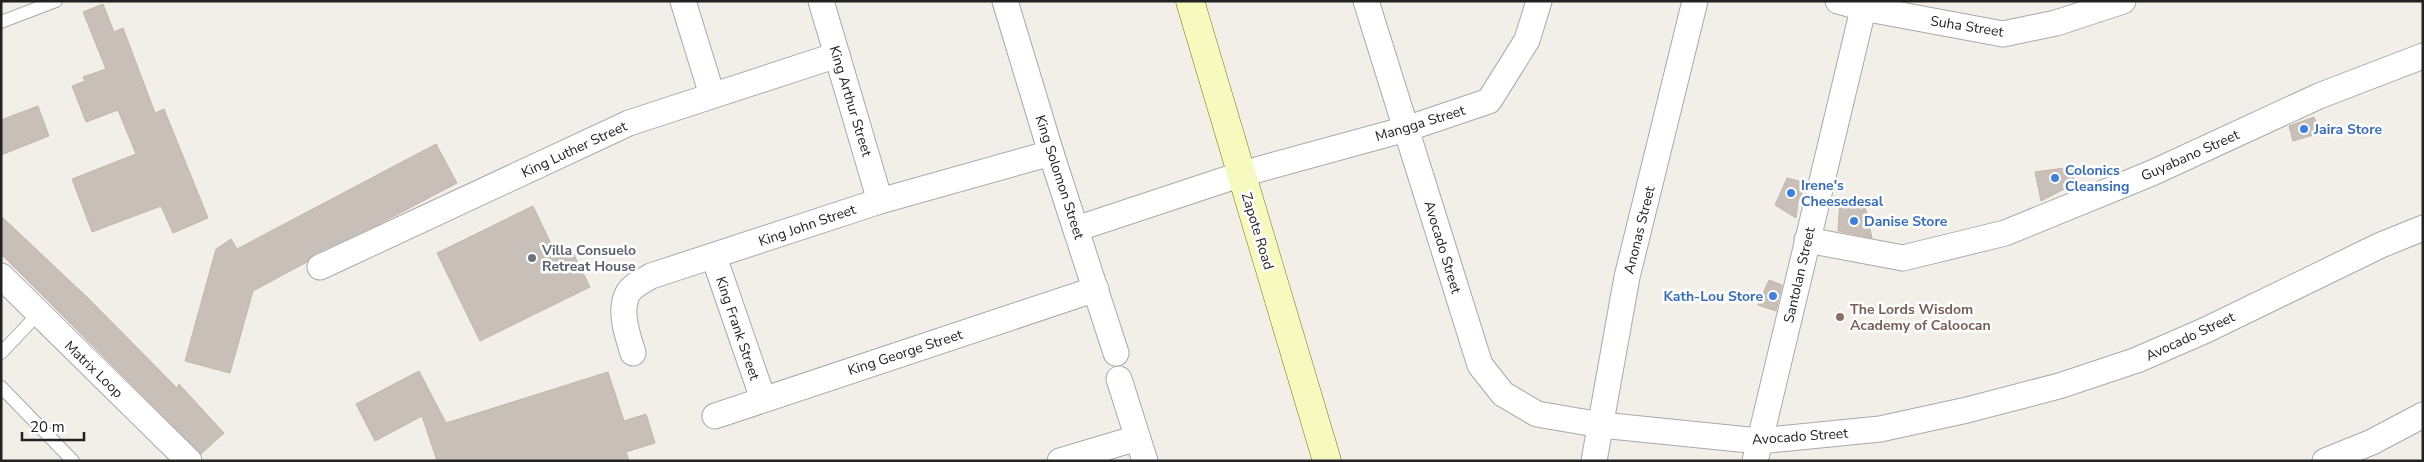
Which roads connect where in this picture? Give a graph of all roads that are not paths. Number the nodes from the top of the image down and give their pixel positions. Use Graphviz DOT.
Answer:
graph roads {
  1 [pos="56,1"];
  2 [pos="683,1"];
  3 [pos="821,1"];
  4 [pos="1005,1"];
  5 [pos="1190,1"];
  6 [pos="1366,1"];
  7 [pos="1539,1"];
  8 [pos="1695,1"];
  9 [pos="1838,1"];
  10 [pos="2123,1"];
  11 [pos="1864,5"];
  12 [pos="1,22"];
  13 [pos="837,55"];
  14 [pos="2423,56"];
  15 [pos="712,95"];
  16 [pos="1406,129"];
  17 [pos="1051,152"];
  18 [pos="1242,174"];
  19 [pos="880,201"];
  20 [pos="2423,228"];
  21 [pos="1076,229"];
  22 [pos="1808,240"];
  23 [pos="714,257"];
  24 [pos="320,267"];
  25 [pos="1,276"];
  26 [pos="1096,288"];
  27 [pos="38,314"];
  28 [pos="1,353"];
  29 [pos="633,353"];
  30 [pos="1116,353"];
  31 [pos="1118,379"];
  32 [pos="1,387"];
  33 [pos="763,399"];
  34 [pos="2423,415"];
  35 [pos="715,416"];
  36 [pos="1601,425"];
  37 [pos="1137,438"];
  38 [pos="1757,451"];
  39 [pos="73,461"];
  40 [pos="189,461"];
  41 [pos="1060,461"];
  42 [pos="1145,461"];
  43 [pos="1327,461"];
  44 [pos="1594,461"];
  45 [pos="2325,461"];
  1 -- 12 [label="lane"];
  2 -- 15 [label="street"];
  3 -- 13 [label="street, King Arthur Street"];
  4 -- 17 [label="street, King Solomon Street"];
  5 -- 18 [label="main road, Zapote Road"];
  6 -- 16 [label="street, Avocado Street"];
  7 -- 16 [label="street, Mangga Street"];
  8 -- 36 [label="street, Anonas Street"];
  9 -- 11 [label="street, Suha Street"];
  10 -- 11 [label="street, Suha Street"];
  11 -- 22 [label="street, Santolan Street"];
  13 -- 15 [label="street, King Luther Street"];
  13 -- 19 [label="street, King Arthur Street"];
  14 -- 22 [label="street, Guyabano Street"];
  15 -- 24 [label="street, King Luther Street"];
  16 -- 18 [label="street, Mangga Street"];
  16 -- 36 [label="street, Avocado Street"];
  17 -- 19 [label="street, King John Street"];
  17 -- 21 [label="street, King Solomon Street"];
  18 -- 21 [label="street, Mangga Street"];
  18 -- 43 [label="main road, Zapote Road"];
  19 -- 23 [label="street, King John Street"];
  20 -- 38 [label="street, Avocado Street"];
  21 -- 26 [label="street, King Solomon Street"];
  22 -- 38 [label="street, Santolan Street"];
  23 -- 29 [label="street, King John Street"];
  23 -- 33 [label="street, King Frank Street"];
  25 -- 27 [label="street, Matrix Loop"];
  26 -- 30 [label="street, King Solomon Street"];
  26 -- 33 [label="street, King George Street"];
  27 -- 28 [label="lane"];
  27 -- 40 [label="street, Matrix Loop"];
  31 -- 37 [label="street"];
  32 -- 39 [label="lane"];
  33 -- 35 [label="street, King George Street"];
  34 -- 45 [label="street"];
  36 -- 38 [label="street, Avocado Street"];
  36 -- 44 [label="street, Anonas Street"];
  37 -- 41 [label="street"];
  37 -- 42 [label="street"];
}
